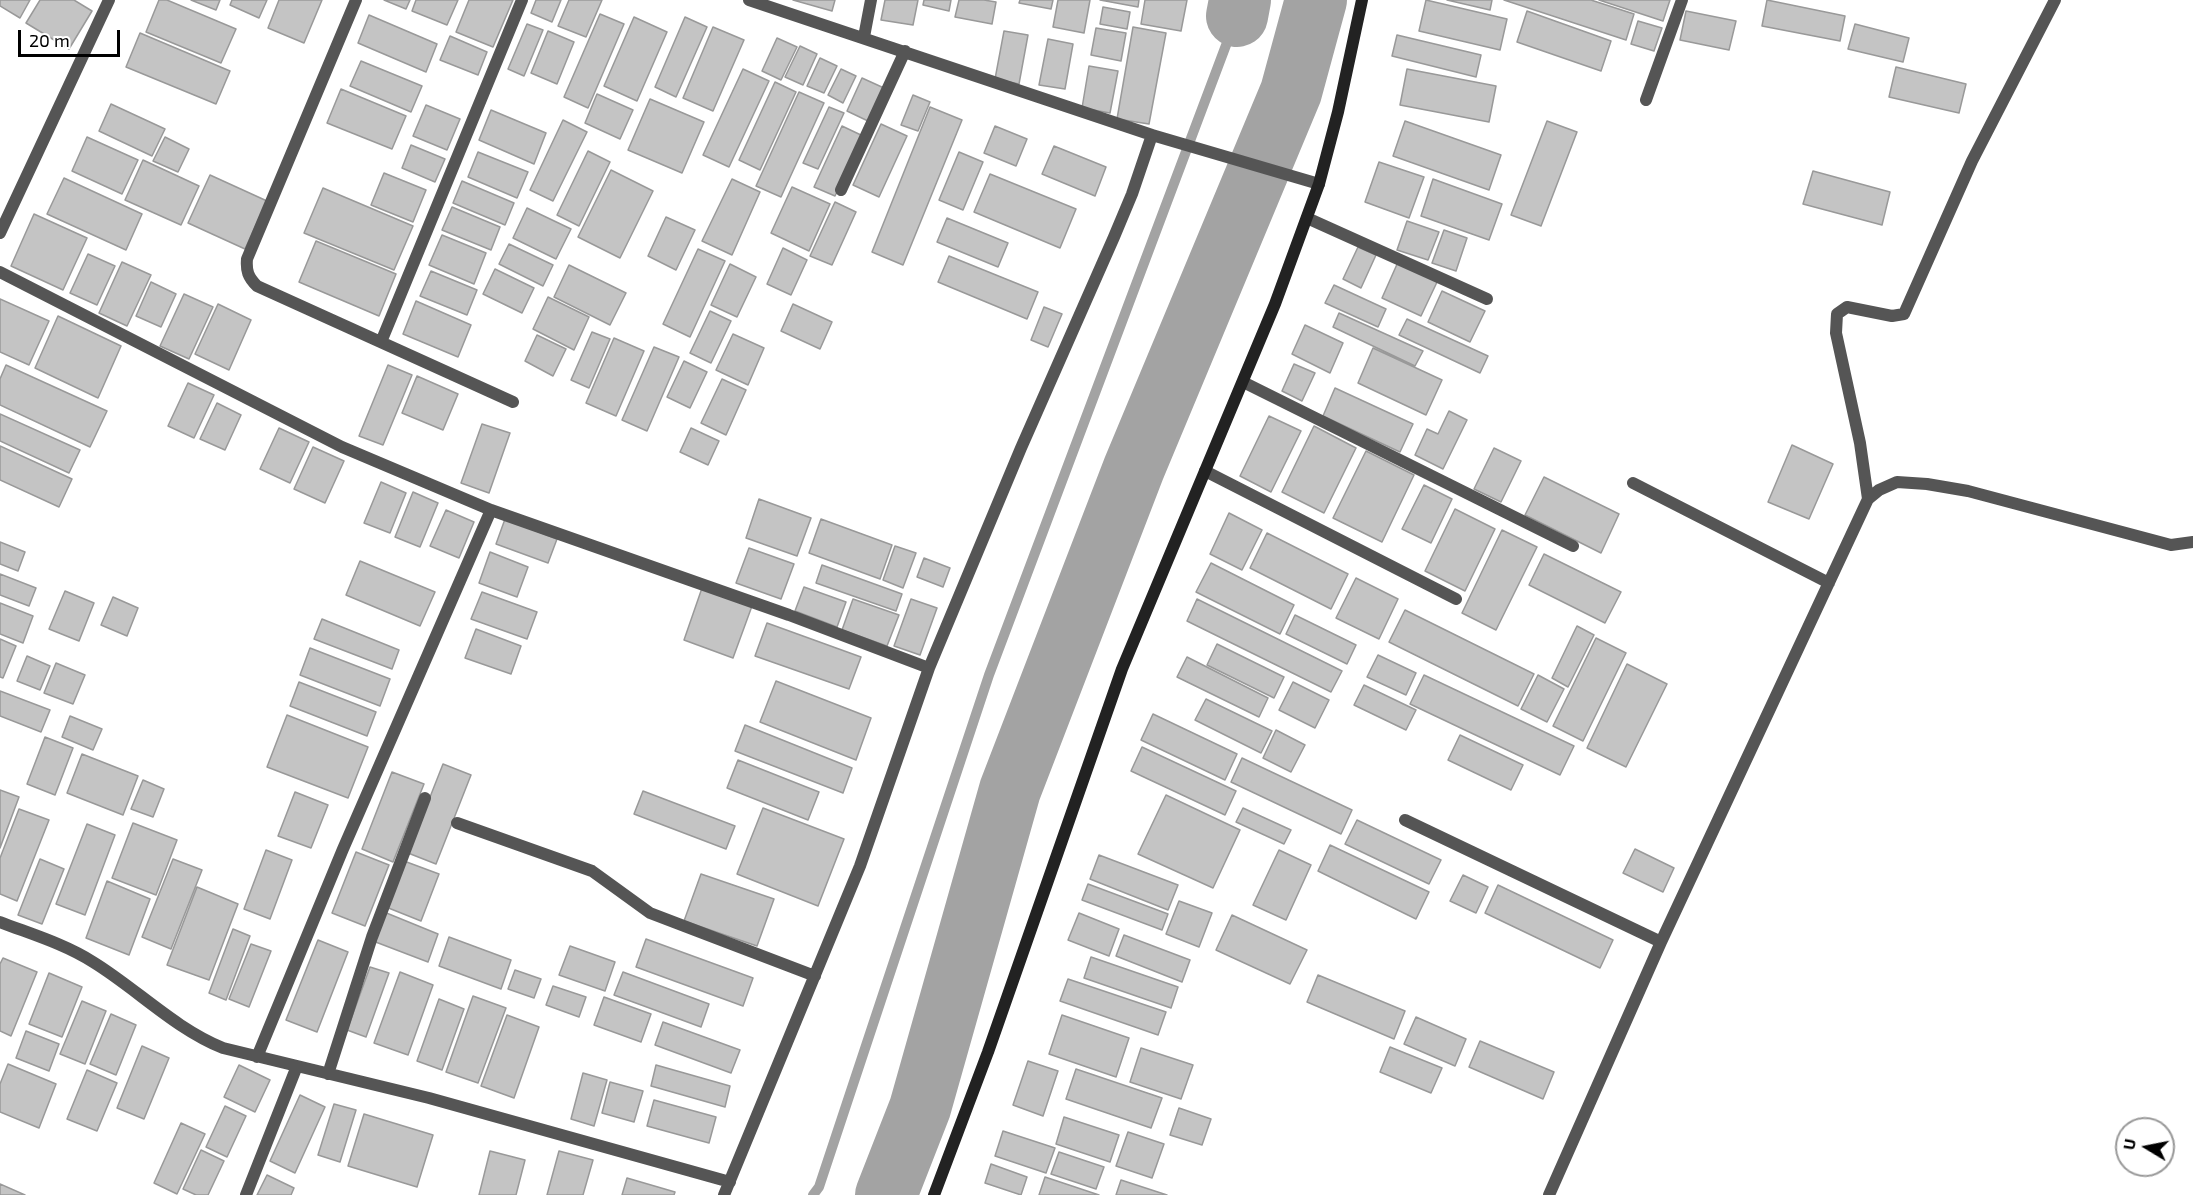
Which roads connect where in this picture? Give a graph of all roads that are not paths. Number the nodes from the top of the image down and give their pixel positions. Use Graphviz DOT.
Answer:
graph roads {
  1 [pos="109,0"];
  2 [pos="356,0"];
  3 [pos="522,0"];
  4 [pos="748,0"];
  5 [pos="871,0"];
  6 [pos="1362,0"];
  7 [pos="1682,0"];
  8 [pos="2055,0"];
  9 [pos="864,37"];
  10 [pos="905,51"];
  11 [pos="1646,100"];
  12 [pos="1152,135"];
  13 [pos="1319,184"];
  14 [pos="841,190"];
  15 [pos="1306,218"];
  16 [pos="0,233"];
  17 [pos="0,272"];
  18 [pos="1487,299"];
  19 [pos="381,342"];
  20 [pos="1243,382"];
  21 [pos="513,402"];
  22 [pos="1205,471"];
  23 [pos="1633,483"];
  24 [pos="1868,499"];
  25 [pos="491,510"];
  26 [pos="2193,542"];
  27 [pos="1573,546"];
  28 [pos="1829,583"];
  29 [pos="1456,599"];
  30 [pos="929,668"];
  31 [pos="425,798"];
  32 [pos="1405,819"];
  33 [pos="458,823"];
  34 [pos="0,922"];
  35 [pos="1661,942"];
  36 [pos="815,976"];
  37 [pos="257,1057"];
  38 [pos="297,1066"];
  39 [pos="328,1074"];
  40 [pos="730,1182"];
  41 [pos="246,1195"];
  42 [pos="723,1195"];
  43 [pos="934,1195"];
  44 [pos="1549,1195"];
  1 -- 16 [label="street"];
  2 -- 19 [label="street"];
  3 -- 19 [label="street"];
  4 -- 9 [label="street"];
  5 -- 9 [label="street"];
  6 -- 13 [label="main road"];
  7 -- 11 [label="street"];
  8 -- 24 [label="street"];
  9 -- 10 [label="street"];
  10 -- 12 [label="street"];
  10 -- 14 [label="street"];
  12 -- 13 [label="street"];
  12 -- 30 [label="street"];
  13 -- 15 [label="main road"];
  15 -- 18 [label="street"];
  15 -- 20 [label="main road"];
  17 -- 25 [label="street"];
  19 -- 21 [label="street"];
  20 -- 22 [label="main road"];
  20 -- 27 [label="street"];
  22 -- 29 [label="street"];
  22 -- 43 [label="main road"];
  23 -- 28 [label="street"];
  24 -- 26 [label="street"];
  24 -- 28 [label="street"];
  25 -- 30 [label="street"];
  25 -- 37 [label="street"];
  28 -- 35 [label="street"];
  30 -- 36 [label="street"];
  31 -- 39 [label="street"];
  32 -- 35 [label="street"];
  33 -- 36 [label="street"];
  34 -- 37 [label="street"];
  35 -- 44 [label="street"];
  36 -- 40 [label="street"];
  37 -- 38 [label="street"];
  38 -- 39 [label="street"];
  38 -- 41 [label="street"];
  39 -- 40 [label="street"];
  40 -- 42 [label="street"];
}
